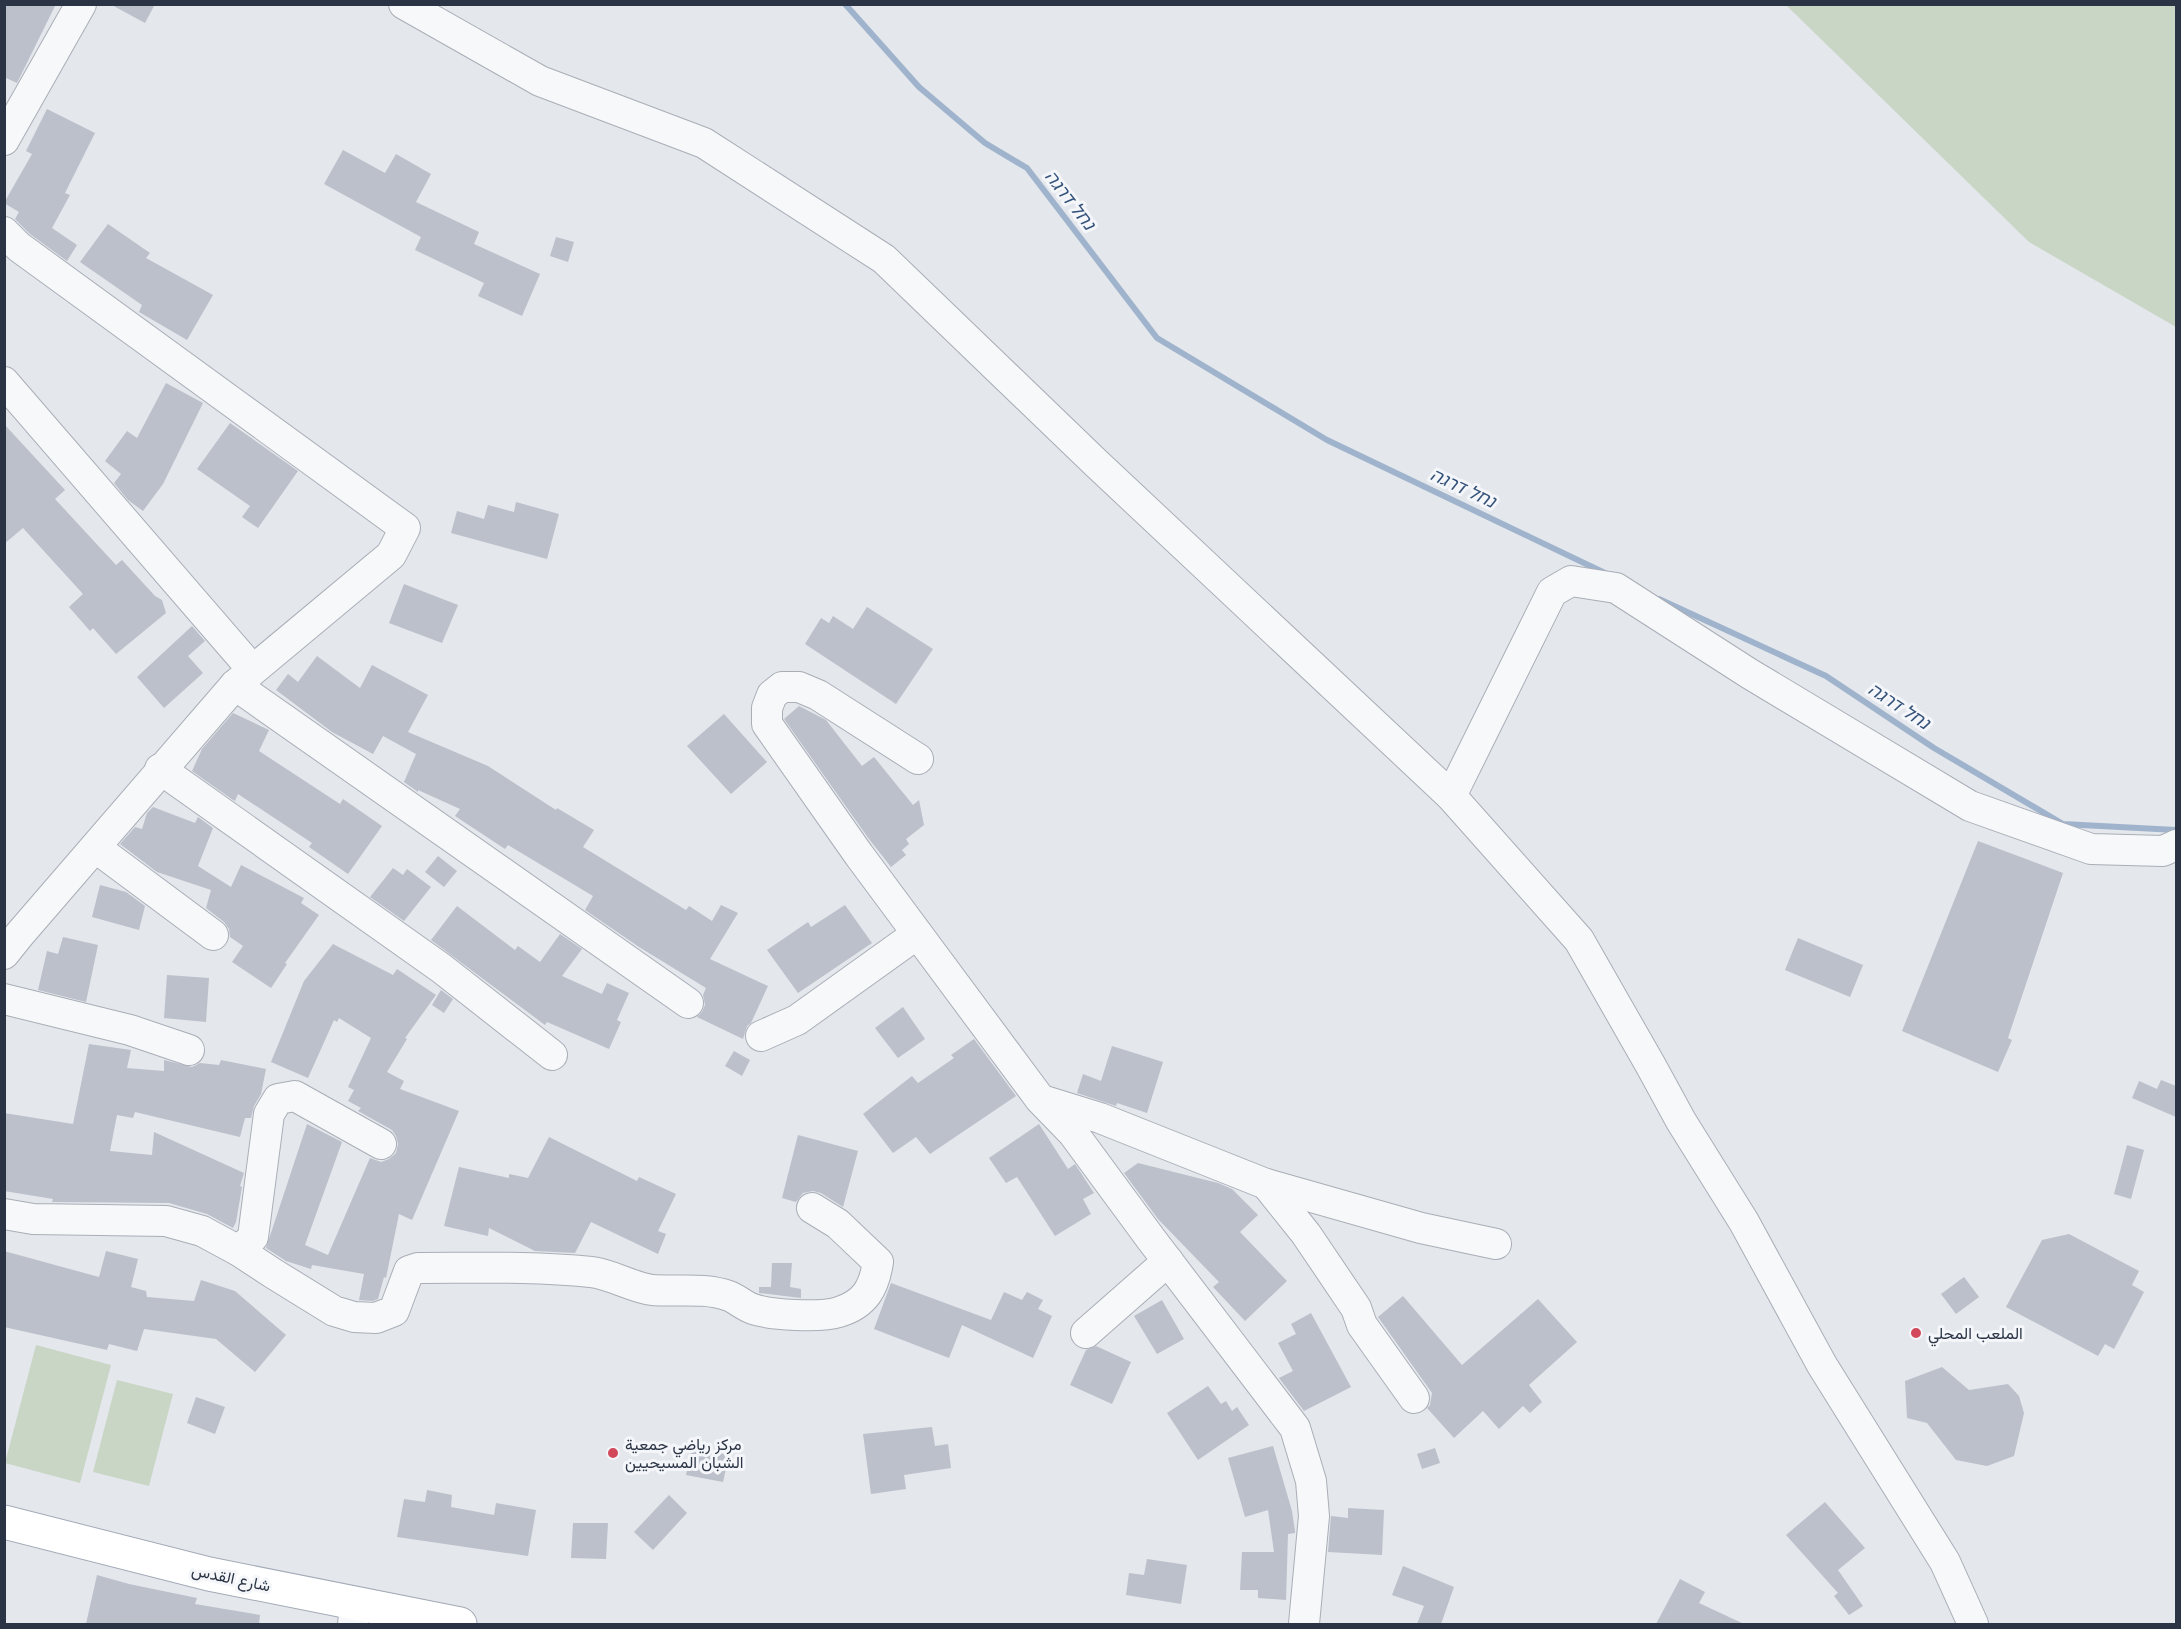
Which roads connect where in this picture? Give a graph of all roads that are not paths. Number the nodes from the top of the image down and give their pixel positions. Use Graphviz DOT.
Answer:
graph roads {
  1 [pos="81,4"];
  2 [pos="404,4"];
  3 [pos="14,100"];
  4 [pos="4,140"];
  5 [pos="4,232"];
  6 [pos="4,382"];
  7 [pos="243,677"];
  8 [pos="918,759"];
  9 [pos="160,769"];
  10 [pos="1451,796"];
  11 [pos="2176,845"];
  12 [pos="96,848"];
  13 [pos="917,934"];
  14 [pos="213,935"];
  15 [pos="4,954"];
  16 [pos="4,999"];
  17 [pos="688,1003"];
  18 [pos="761,1036"];
  19 [pos="189,1050"];
  20 [pos="552,1055"];
  21 [pos="1040,1099"];
  22 [pos="381,1144"];
  23 [pos="1266,1184"];
  24 [pos="812,1208"];
  25 [pos="4,1214"];
  26 [pos="1496,1244"];
  27 [pos="239,1251"];
  28 [pos="1168,1261"];
  29 [pos="1086,1333"];
  30 [pos="1414,1398"];
  31 [pos="5,1526"];
  32 [pos="354,1615"];
  33 [pos="460,1624"];
  34 [pos="1304,1624"];
  35 [pos="1973,1624"];
  1 -- 3 [label="street"];
  2 -- 10 [label="street"];
  3 -- 4 [label="street"];
  5 -- 7 [label="street"];
  6 -- 7 [label="street"];
  7 -- 9 [label="street"];
  7 -- 17 [label="street"];
  8 -- 13 [label="street"];
  9 -- 12 [label="street"];
  9 -- 20 [label="street"];
  10 -- 11 [label="street"];
  10 -- 35 [label="street"];
  12 -- 14 [label="street"];
  12 -- 15 [label="street"];
  13 -- 18 [label="street"];
  13 -- 21 [label="street"];
  16 -- 19 [label="street"];
  21 -- 23 [label="street"];
  21 -- 28 [label="street"];
  22 -- 27 [label="street"];
  23 -- 26 [label="street"];
  23 -- 30 [label="street"];
  24 -- 27 [label="street"];
  25 -- 27 [label="street"];
  28 -- 29 [label="street"];
  28 -- 34 [label="street"];
  31 -- 32 [label="main road, شارع القدس"];
  32 -- 33 [label="main road, شارع القدس"];
}
